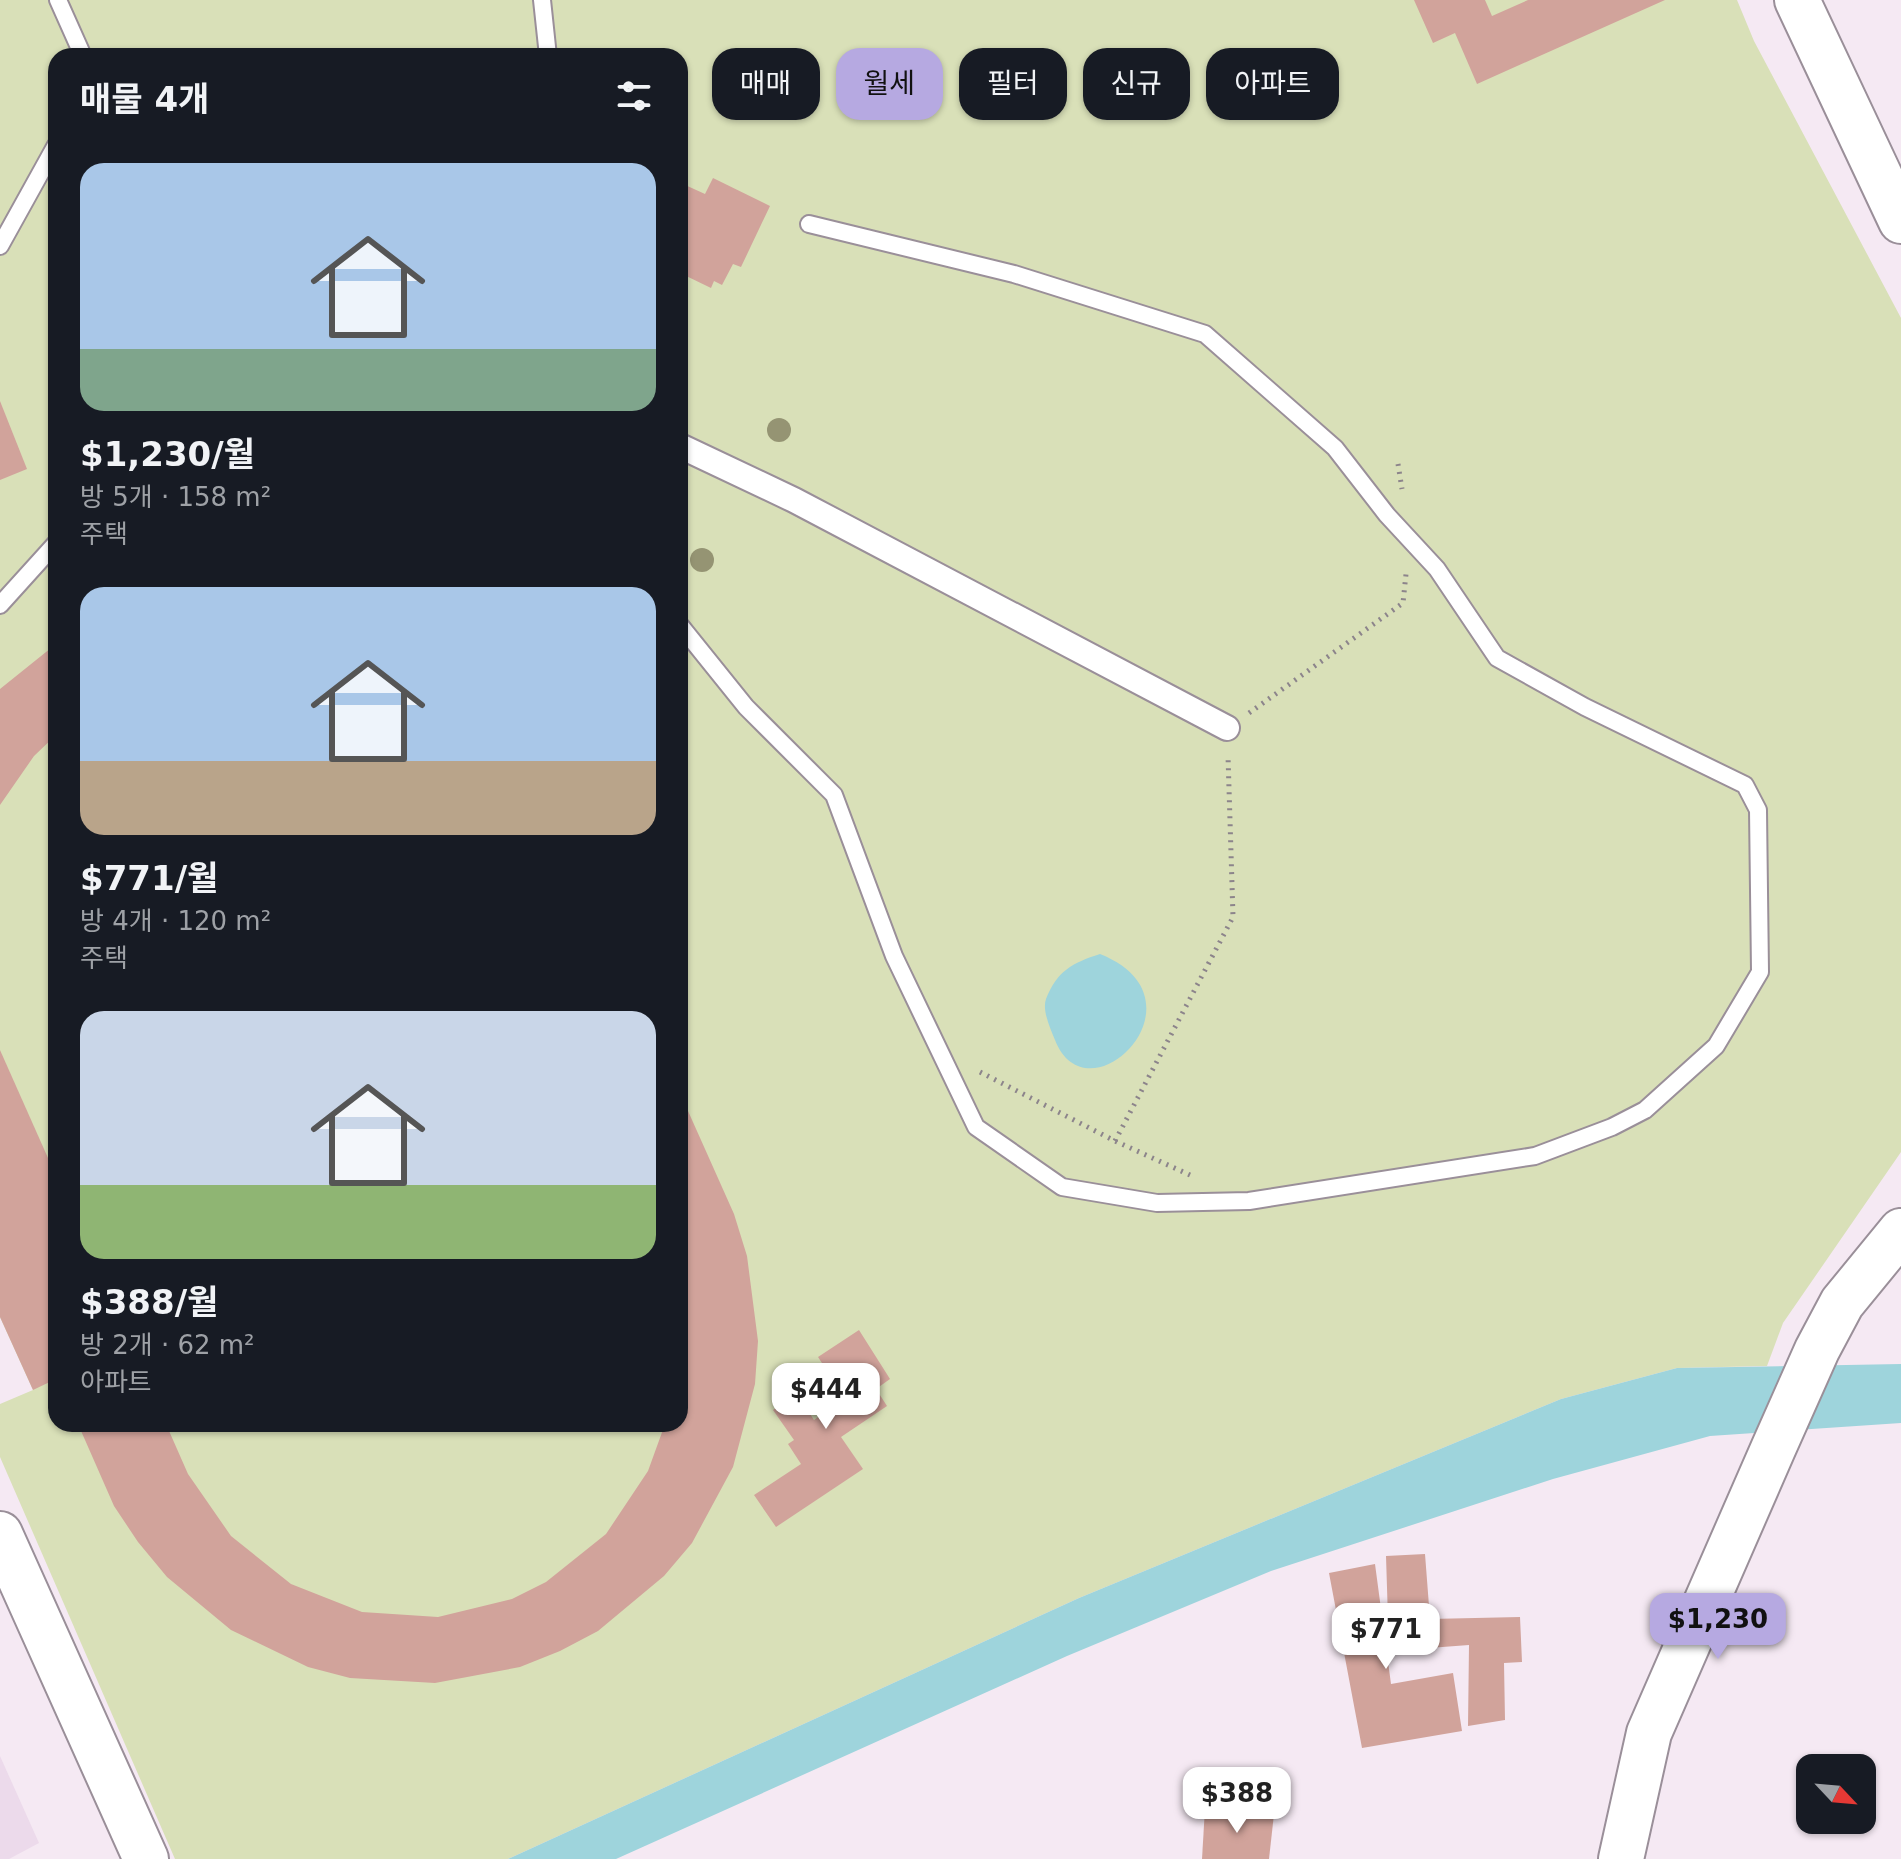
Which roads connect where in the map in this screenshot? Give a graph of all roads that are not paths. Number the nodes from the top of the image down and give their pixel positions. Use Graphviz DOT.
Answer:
graph roads {
  1 [pos="58,0"];
  2 [pos="542,0"];
  3 [pos="1797,0"];
  4 [pos="79,48"];
  5 [pos="547,48"];
  6 [pos="48,159"];
  7 [pos="1901,221"];
  8 [pos="809,224"];
  9 [pos="0,246"];
  10 [pos="688,450"];
  11 [pos="48,552"];
  12 [pos="0,605"];
  13 [pos="688,635"];
  14 [pos="1227,728"];
  15 [pos="1901,1231"];
  16 [pos="0,1534"];
  17 [pos="146,1859"];
  18 [pos="1621,1859"];
  1 -- 4 [label="lane"];
  2 -- 5 [label="lane"];
  3 -- 7 [label="main road"];
  6 -- 9 [label="lane"];
  8 -- 13 [label="lane"];
  10 -- 14 [label="street"];
  11 -- 12 [label="lane"];
  15 -- 18 [label="main road"];
  16 -- 17 [label="main road"];
}
